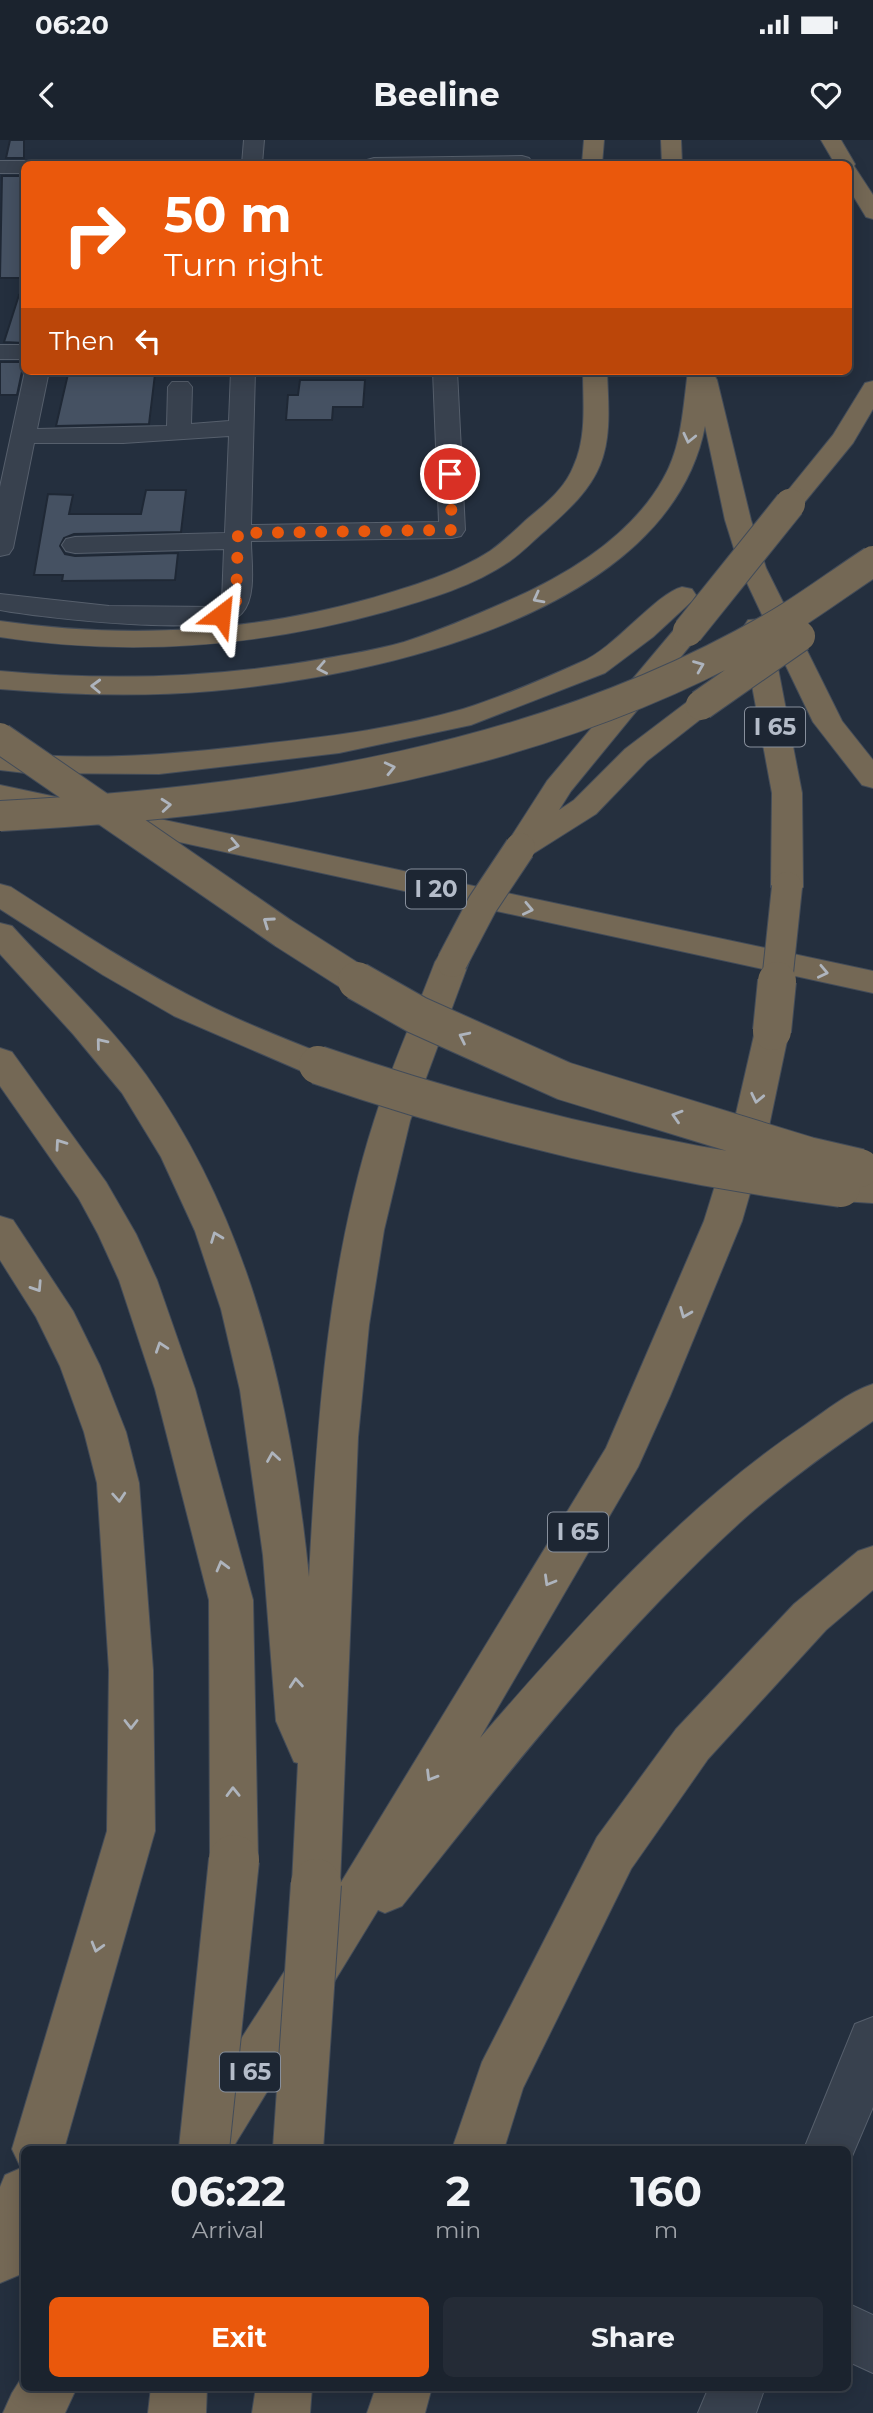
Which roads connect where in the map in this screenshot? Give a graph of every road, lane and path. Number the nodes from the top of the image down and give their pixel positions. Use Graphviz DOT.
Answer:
graph roads {
  1 [pos="254,140"];
  2 [pos="594,140"];
  3 [pos="671,140"];
  4 [pos="831,140"];
  5 [pos="252,161"];
  6 [pos="592,161"];
  7 [pos="672,161"];
  8 [pos="843,161"];
  9 [pos="0,167"];
  10 [pos="21,167"];
  11 [pos="852,176"];
  12 [pos="873,213"];
  13 [pos="0,352"];
  14 [pos="21,352"];
  15 [pos="36,375"];
  16 [pos="243,375"];
  17 [pos="445,375"];
  18 [pos="595,375"];
  19 [pos="700,375"];
  20 [pos="702,375"];
  21 [pos="180,387"];
  22 [pos="873,388"];
  23 [pos="242,428"];
  24 [pos="179,433"];
  25 [pos="24,436"];
  26 [pos="794,499"];
  27 [pos="238,537"];
  28 [pos="75,545"];
  29 [pos="0,548"];
  30 [pos="873,561"];
  31 [pos="753,568"];
  32 [pos="873,584"];
  33 [pos="0,602"];
  34 [pos="0,629"];
  35 [pos="0,680"];
  36 [pos="0,738"];
  37 [pos="0,761"];
  38 [pos="873,779"];
  39 [pos="0,794"];
  40 [pos="0,816"];
  41 [pos="520,848"];
  42 [pos="0,894"];
  43 [pos="0,933"];
  44 [pos="873,982"];
  45 [pos="0,1060"];
  46 [pos="863,1183"];
  47 [pos="0,1230"];
  48 [pos="873,1400"];
  49 [pos="873,1563"];
  50 [pos="320,1772"];
  51 [pos="300,1995"];
  52 [pos="873,2042"];
  53 [pos="39,2146"];
  54 [pos="202,2146"];
  55 [pos="204,2146"];
  56 [pos="298,2146"];
  57 [pos="479,2146"];
  58 [pos="831,2146"];
  59 [pos="21,2205"];
  60 [pos="0,2256"];
  61 [pos="851,2333"];
  62 [pos="873,2345"];
  63 [pos="46,2391"];
  64 [pos="180,2391"];
  65 [pos="284,2391"];
  66 [pos="403,2391"];
  67 [pos="735,2391"];
  68 [pos="32,2413"];
  69 [pos="177,2413"];
  70 [pos="281,2413"];
  71 [pos="396,2413"];
  72 [pos="727,2413"];
  1 -- 5 [label="street"];
  2 -- 6 [label="highway"];
  3 -- 7 [label="highway"];
  4 -- 8 [label="highway"];
  9 -- 10 [label="street"];
  11 -- 12 [label="highway"];
  13 -- 14 [label="street"];
  15 -- 25 [label="street"];
  16 -- 23 [label="street"];
  17 -- 27 [label="street"];
  18 -- 34 [label="highway"];
  19 -- 35 [label="highway, one-way"];
  20 -- 31 [label="highway, I 65"];
  21 -- 24 [label="street"];
  22 -- 26 [label="highway, I 65"];
  23 -- 24 [label="street"];
  23 -- 27 [label="street"];
  24 -- 25 [label="street"];
  25 -- 29 [label="street"];
  26 -- 37 [label="highway, bridge"];
  26 -- 41 [label="highway, I 65, bridge"];
  27 -- 28 [label="street"];
  27 -- 33 [label="street"];
  40 -- 30 [label="highway, one-way, bridge"];
  31 -- 38 [label="highway"];
  31 -- 51 [label="highway, I 65, one-way, bridge"];
  32 -- 41 [label="highway, bridge"];
  46 -- 36 [label="highway, one-way, bridge"];
  39 -- 44 [label="highway, I 20, one-way"];
  41 -- 50 [label="highway, I 65, bridge"];
  42 -- 46 [label="highway, bridge"];
  50 -- 43 [label="highway, one-way"];
  54 -- 45 [label="highway, one-way, bridge"];
  47 -- 53 [label="highway, one-way"];
  48 -- 51 [label="highway"];
  49 -- 57 [label="highway"];
  50 -- 56 [label="highway, I 65, bridge"];
  51 -- 55 [label="highway, I 65"];
  52 -- 58 [label="street"];
  59 -- 60 [label="highway"];
  61 -- 62 [label="street"];
  63 -- 68 [label="highway"];
  64 -- 69 [label="highway"];
  65 -- 70 [label="highway"];
  66 -- 71 [label="highway"];
  67 -- 72 [label="street"];
}
